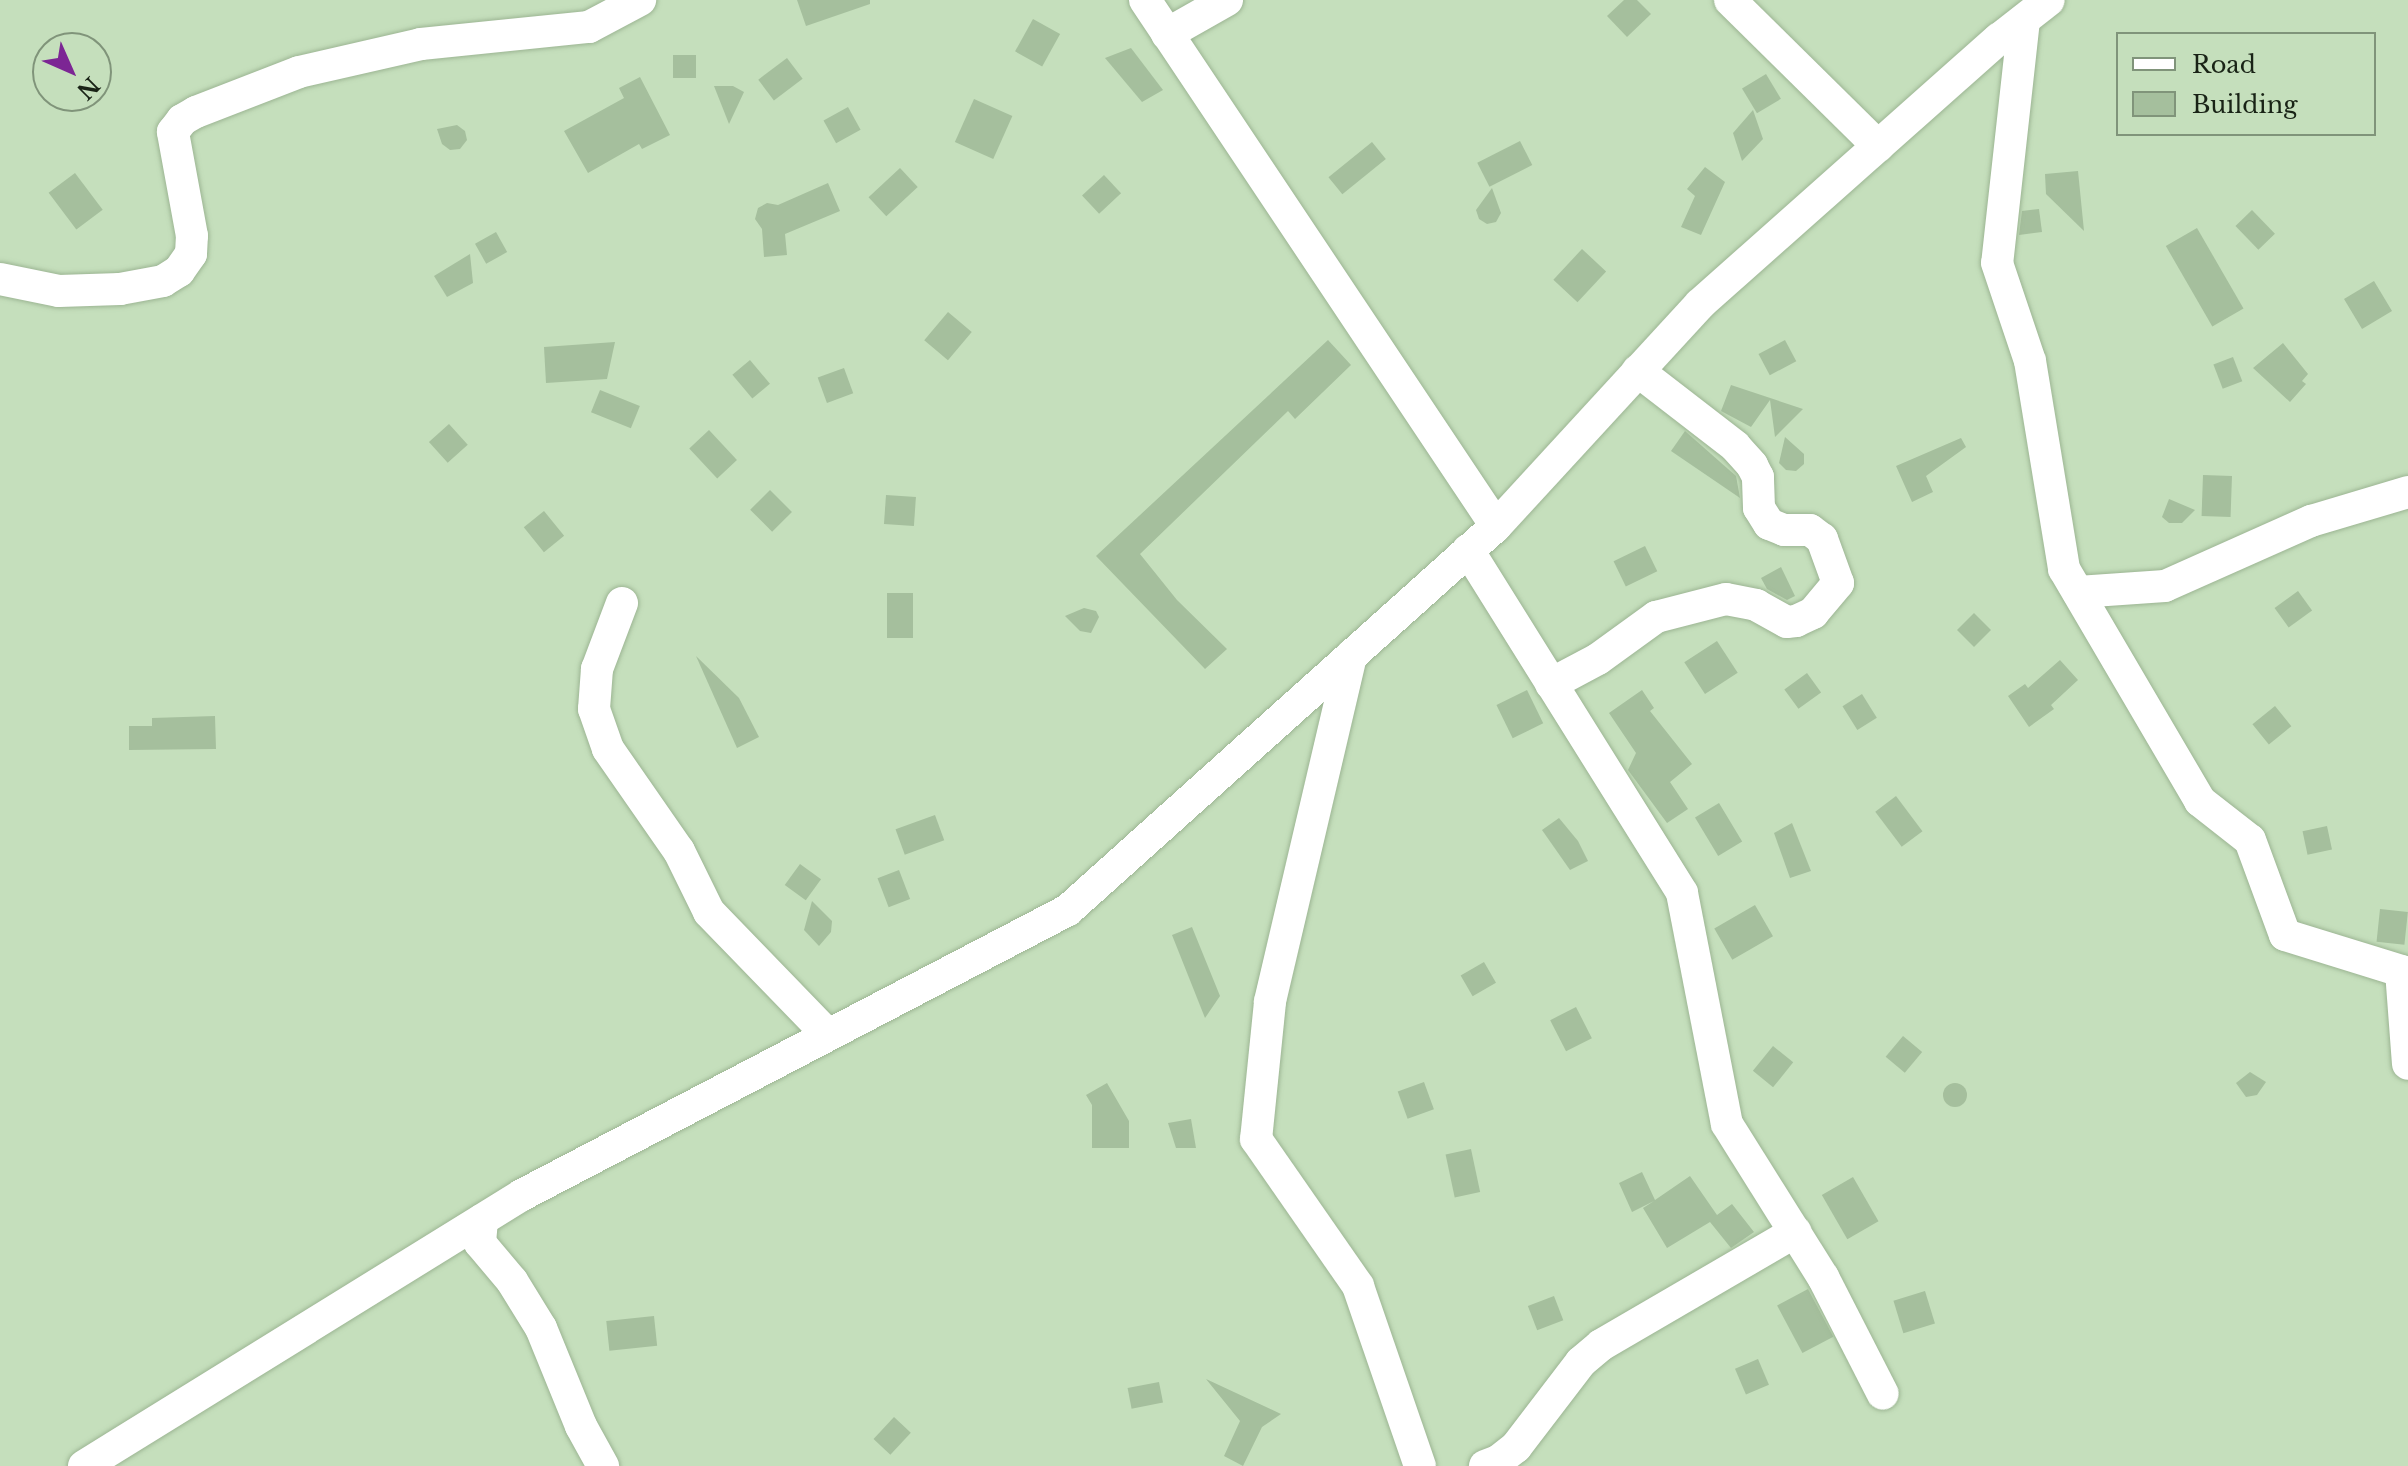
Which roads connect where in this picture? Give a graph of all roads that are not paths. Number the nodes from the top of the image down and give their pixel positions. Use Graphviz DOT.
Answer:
graph roads {
  1 [pos="640,0"];
  2 [pos="1145,0"];
  3 [pos="1227,0"];
  4 [pos="1730,0"];
  5 [pos="2049,0"];
  6 [pos="2024,20"];
  7 [pos="1167,34"];
  8 [pos="1878,146"];
  9 [pos="0,279"];
  10 [pos="1638,371"];
  11 [pos="2408,492"];
  12 [pos="1496,526"];
  13 [pos="1468,550"];
  14 [pos="2078,592"];
  15 [pos="622,603"];
  16 [pos="1351,656"];
  17 [pos="1551,684"];
  18 [pos="2404,972"];
  19 [pos="828,1035"];
  20 [pos="2408,1064"];
  21 [pos="482,1220"];
  22 [pos="1795,1232"];
  23 [pos="1883,1394"];
  24 [pos="84,1466"];
  25 [pos="603,1466"];
  26 [pos="1420,1466"];
  27 [pos="1485,1466"];
  1 -- 9 [label="street"];
  2 -- 7 [label="street"];
  3 -- 7 [label="street"];
  4 -- 8 [label="street"];
  5 -- 6 [label="street"];
  6 -- 8 [label="street"];
  6 -- 14 [label="street"];
  7 -- 12 [label="street"];
  8 -- 10 [label="street"];
  10 -- 12 [label="street"];
  10 -- 17 [label="street"];
  11 -- 14 [label="street"];
  12 -- 13 [label="street"];
  13 -- 16 [label="street"];
  13 -- 17 [label="street"];
  14 -- 18 [label="street"];
  15 -- 19 [label="street"];
  16 -- 19 [label="street"];
  16 -- 26 [label="street"];
  17 -- 22 [label="street"];
  18 -- 20 [label="street"];
  19 -- 21 [label="street"];
  21 -- 24 [label="street"];
  21 -- 25 [label="street"];
  22 -- 23 [label="street"];
  22 -- 27 [label="street"];
}
